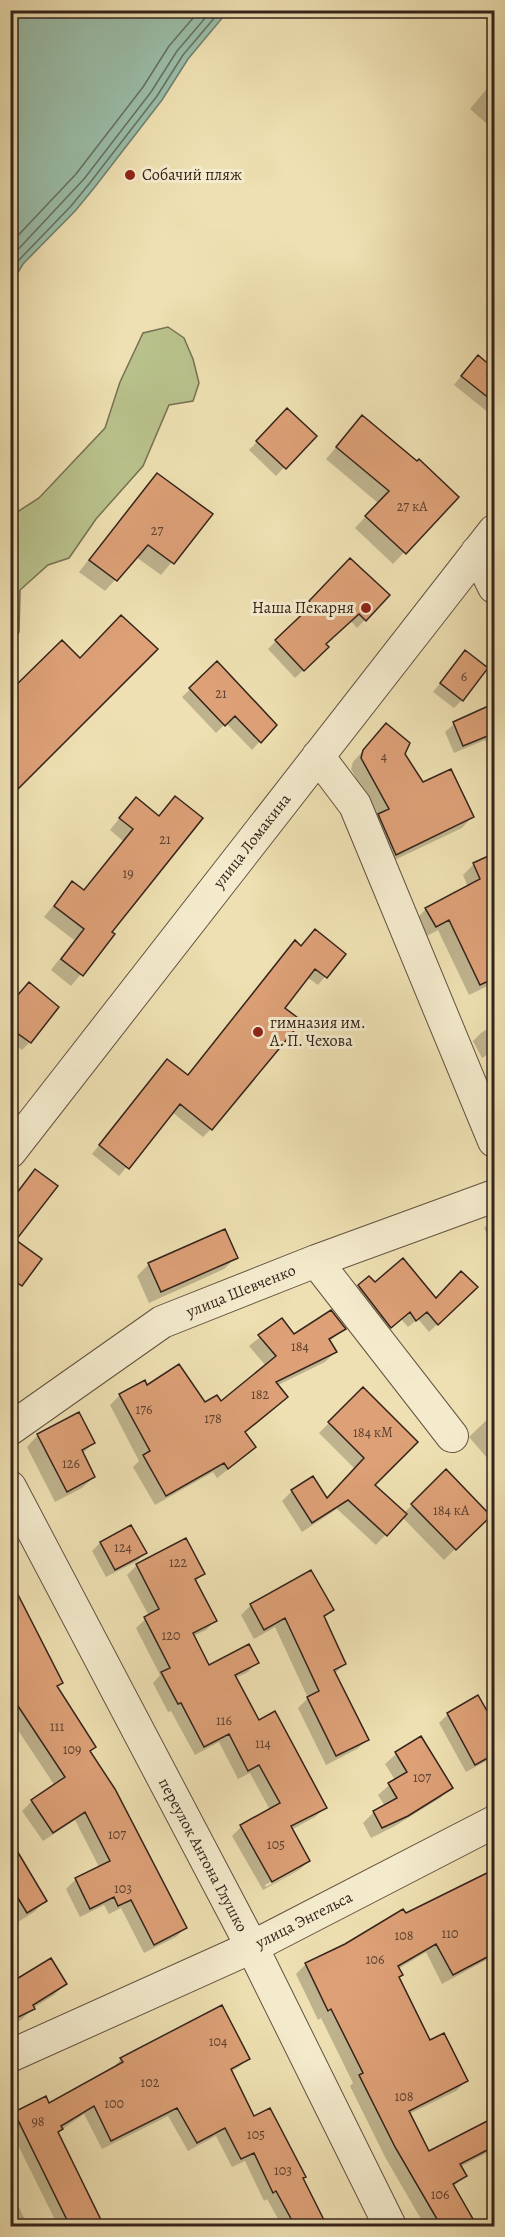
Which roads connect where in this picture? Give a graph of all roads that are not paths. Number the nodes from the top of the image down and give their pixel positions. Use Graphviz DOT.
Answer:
graph roads {
  1 [pos="486,541"];
  2 [pos="495,587"];
  3 [pos="318,756"];
  4 [pos="495,1141"];
  5 [pos="10,1152"];
  6 [pos="495,1196"];
  7 [pos="316,1261"];
  8 [pos="10,1429"];
  9 [pos="452,1436"];
  10 [pos="10,1487"];
  11 [pos="495,1821"];
  12 [pos="252,1947"];
  13 [pos="10,2056"];
  14 [pos="390,2226"];
  1 -- 2 [label="street"];
  1 -- 3 [label="street, улица Ломакина"];
  3 -- 4 [label="street"];
  3 -- 5 [label="street, улица Ломакина"];
  6 -- 7 [label="street, улица Шевченко"];
  7 -- 8 [label="street, улица Шевченко"];
  7 -- 9 [label="street"];
  10 -- 12 [label="street, переулок Антона Глушко"];
  11 -- 12 [label="street, улица Энгельса"];
  12 -- 13 [label="street, улица Энгельса"];
  12 -- 14 [label="street, переулок Антона Глушко"];
}
